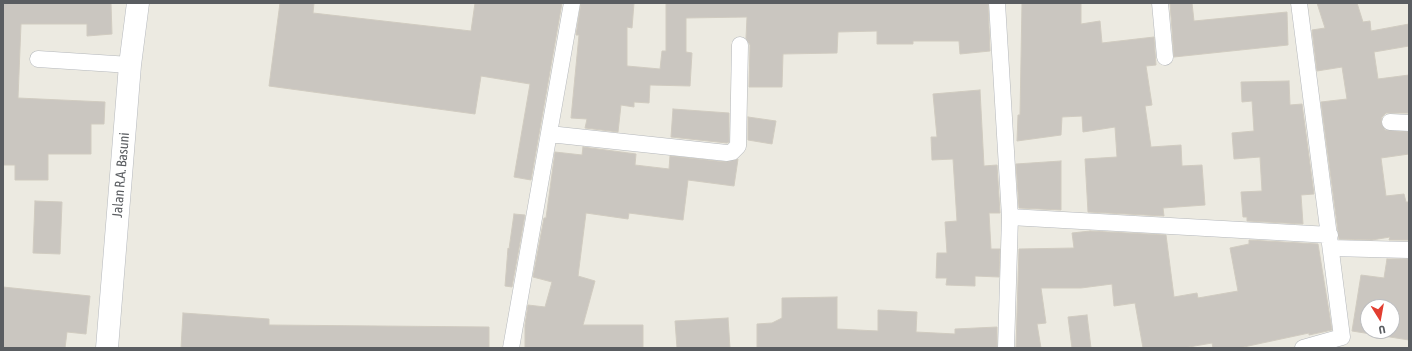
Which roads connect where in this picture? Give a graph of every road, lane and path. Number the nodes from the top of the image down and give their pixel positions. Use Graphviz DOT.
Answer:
graph roads {
  1 [pos="138,3"];
  2 [pos="572,3"];
  3 [pos="997,3"];
  4 [pos="1160,3"];
  5 [pos="1299,3"];
  6 [pos="740,45"];
  7 [pos="1165,57"];
  8 [pos="38,59"];
  9 [pos="130,65"];
  10 [pos="1390,122"];
  11 [pos="1409,123"];
  12 [pos="549,134"];
  13 [pos="1010,217"];
  14 [pos="1330,242"];
  15 [pos="1409,250"];
  16 [pos="1343,342"];
  17 [pos="107,348"];
  18 [pos="511,348"];
  19 [pos="1006,348"];
  20 [pos="1303,348"];
  1 -- 9 [label="main road, Jalan R.A. Basuni"];
  2 -- 12 [label="street"];
  3 -- 13 [label="street"];
  4 -- 7 [label="street"];
  5 -- 14 [label="street"];
  6 -- 12 [label="street"];
  8 -- 9 [label="street"];
  9 -- 17 [label="main road, Jalan R.A. Basuni"];
  10 -- 11 [label="street"];
  12 -- 18 [label="street"];
  13 -- 14 [label="street"];
  13 -- 19 [label="street"];
  14 -- 15 [label="street"];
  14 -- 16 [label="street"];
  16 -- 20 [label="street"];
}
